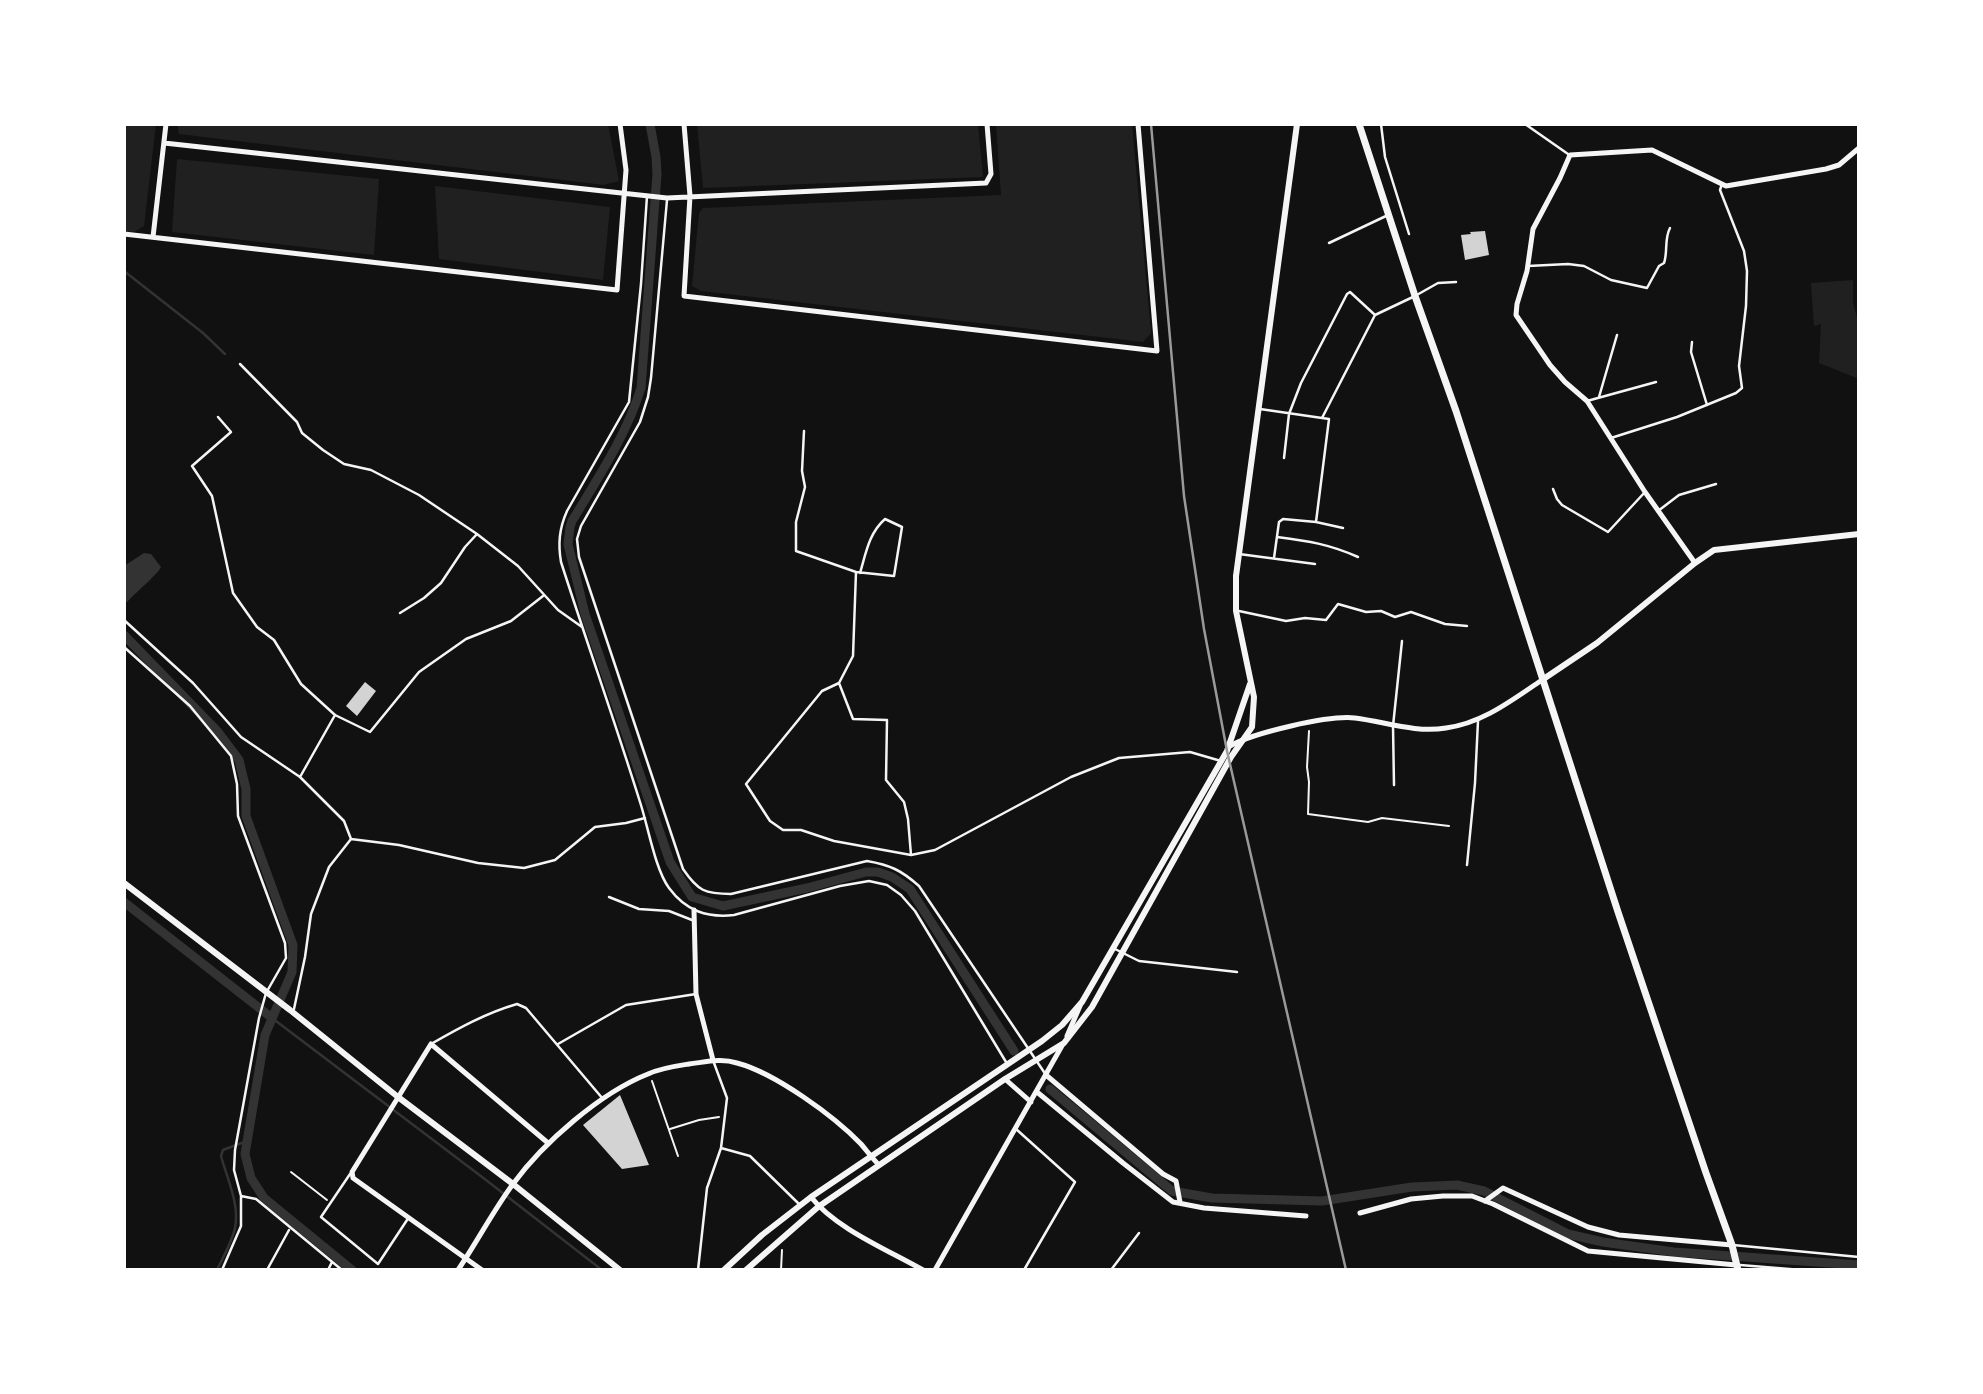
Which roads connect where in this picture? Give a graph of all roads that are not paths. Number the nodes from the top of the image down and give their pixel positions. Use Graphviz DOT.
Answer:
graph roads {
  1 [pos="166,124"];
  2 [pos="620,124"];
  3 [pos="684,124"];
  4 [pos="987,124"];
  5 [pos="1138,124"];
  6 [pos="1297,124"];
  7 [pos="1359,124"];
  8 [pos="1381,124"];
  9 [pos="1525,124"];
  10 [pos="164,143"];
  11 [pos="1859,148"];
  12 [pos="1570,155"];
  13 [pos="1722,184"];
  14 [pos="625,194"];
  15 [pos="647,196"];
  16 [pos="691,196"];
  17 [pos="667,198"];
  18 [pos="1388,215"];
  19 [pos="1670,228"];
  20 [pos="124,234"];
  21 [pos="1409,234"];
  22 [pos="153,237"];
  23 [pos="1329,243"];
  24 [pos="1528,266"];
  25 [pos="1456,282"];
  26 [pos="1415,296"];
  27 [pos="1375,315"];
  28 [pos="1617,335"];
  29 [pos="1692,342"];
  30 [pos="240,364"];
  31 [pos="1656,382"];
  32 [pos="1599,397"];
  33 [pos="1587,401"];
  34 [pos="1707,405"];
  35 [pos="1260,409"];
  36 [pos="1289,414"];
  37 [pos="218,417"];
  38 [pos="1322,418"];
  39 [pos="804,431"];
  40 [pos="1611,438"];
  41 [pos="1284,458"];
  42 [pos="1716,484"];
  43 [pos="1553,489"];
  44 [pos="1645,492"];
  45 [pos="1658,511"];
  46 [pos="1316,522"];
  47 [pos="1343,528"];
  48 [pos="477,534"];
  49 [pos="1859,534"];
  50 [pos="1277,537"];
  51 [pos="1239,554"];
  52 [pos="1358,557"];
  53 [pos="1274,558"];
  54 [pos="1695,563"];
  55 [pos="1315,564"];
  56 [pos="858,573"];
  57 [pos="543,596"];
  58 [pos="1236,611"];
  59 [pos="400,612"];
  60 [pos="124,620"];
  61 [pos="1466,626"];
  62 [pos="582,628"];
  63 [pos="1402,641"];
  64 [pos="124,648"];
  65 [pos="1542,680"];
  66 [pos="1250,682"];
  67 [pos="839,683"];
  68 [pos="335,715"];
  69 [pos="1478,721"];
  70 [pos="1393,726"];
  71 [pos="1245,738"];
  72 [pos="1228,749"];
  73 [pos="1221,761"];
  74 [pos="300,776"];
  75 [pos="1394,785"];
  76 [pos="645,818"];
  77 [pos="351,839"];
  78 [pos="911,855"];
  79 [pos="1467,865"];
  80 [pos="124,883"];
  81 [pos="608,897"];
  82 [pos="694,910"];
  83 [pos="695,921"];
  84 [pos="1113,948"];
  85 [pos="1122,954"];
  86 [pos="1237,972"];
  87 [pos="267,993"];
  88 [pos="696,994"];
  89 [pos="1082,1002"];
  90 [pos="291,1011"];
  91 [pos="1064,1042"];
  92 [pos="431,1044"];
  93 [pos="558,1044"];
  94 [pos="1028,1051"];
  95 [pos="713,1060"];
  96 [pos="1035,1060"];
  97 [pos="1008,1065"];
  98 [pos="1046,1075"];
  99 [pos="1005,1079"];
  100 [pos="1037,1092"];
  101 [pos="398,1097"];
  102 [pos="603,1099"];
  103 [pos="1031,1102"];
  104 [pos="1016,1129"];
  105 [pos="548,1143"];
  106 [pos="721,1148"];
  107 [pos="870,1156"];
  108 [pos="878,1165"];
  109 [pos="352,1172"];
  110 [pos="513,1184"];
  111 [pos="241,1196"];
  112 [pos="811,1197"];
  113 [pos="1485,1201"];
  114 [pos="1180,1202"];
  115 [pos="801,1206"];
  116 [pos="818,1206"];
  117 [pos="1360,1213"];
  118 [pos="1306,1216"];
  119 [pos="409,1217"];
  120 [pos="290,1228"];
  121 [pos="1139,1233"];
  122 [pos="1732,1245"];
  123 [pos="1859,1257"];
  124 [pos="466,1258"];
  125 [pos="332,1262"];
  126 [pos="1736,1264"];
  127 [pos="222,1270"];
  128 [pos="267,1270"];
  129 [pos="328,1270"];
  130 [pos="342,1270"];
  131 [pos="458,1270"];
  132 [pos="482,1270"];
  133 [pos="620,1270"];
  134 [pos="698,1270"];
  135 [pos="724,1270"];
  136 [pos="746,1270"];
  137 [pos="923,1270"];
  138 [pos="934,1270"];
  139 [pos="1024,1270"];
  140 [pos="1111,1270"];
  141 [pos="1802,1270"];
  1 -- 10 [label="street"];
  2 -- 14 [label="street"];
  3 -- 16 [label="street"];
  4 -- 16 [label="street"];
  5 -- 16 [label="street"];
  6 -- 35 [label="street"];
  7 -- 18 [label="main road"];
  8 -- 21 [label="lane"];
  9 -- 12 [label="lane"];
  10 -- 14 [label="street"];
  10 -- 22 [label="street"];
  11 -- 13 [label="street"];
  12 -- 13 [label="street"];
  12 -- 24 [label="street"];
  13 -- 34 [label="lane"];
  14 -- 15 [label="street"];
  14 -- 22 [label="street"];
  15 -- 17 [label="street"];
  15 -- 62 [label="lane"];
  16 -- 17 [label="street"];
  17 -- 94 [label="lane"];
  18 -- 23 [label="lane"];
  18 -- 26 [label="main road"];
  19 -- 24 [label="lane"];
  20 -- 22 [label="street"];
  24 -- 33 [label="street"];
  25 -- 26 [label="lane"];
  26 -- 27 [label="lane"];
  26 -- 65 [label="main road"];
  27 -- 36 [label="lane"];
  27 -- 38 [label="lane"];
  28 -- 32 [label="lane"];
  29 -- 34 [label="lane"];
  30 -- 48 [label="lane"];
  31 -- 32 [label="lane"];
  32 -- 33 [label="lane"];
  33 -- 40 [label="street"];
  34 -- 40 [label="lane"];
  35 -- 36 [label="lane"];
  35 -- 51 [label="street"];
  36 -- 38 [label="lane"];
  36 -- 41 [label="lane"];
  37 -- 68 [label="lane"];
  38 -- 46 [label="lane"];
  39 -- 56 [label="lane"];
  40 -- 44 [label="street"];
  42 -- 45 [label="lane"];
  43 -- 44 [label="lane"];
  44 -- 45 [label="street"];
  45 -- 54 [label="street"];
  46 -- 47 [label="lane"];
  46 -- 50 [label="lane"];
  48 -- 57 [label="lane"];
  48 -- 59 [label="lane"];
  49 -- 54 [label="street"];
  50 -- 52 [label="lane"];
  50 -- 53 [label="lane"];
  51 -- 53 [label="lane"];
  51 -- 58 [label="street"];
  53 -- 55 [label="lane"];
  54 -- 65 [label="street"];
  56 -- 56 [label="lane"];
  56 -- 67 [label="lane"];
  57 -- 62 [label="lane"];
  57 -- 68 [label="lane"];
  58 -- 61 [label="lane"];
  58 -- 66 [label="street"];
  60 -- 74 [label="lane"];
  62 -- 76 [label="lane"];
  63 -- 70 [label="lane"];
  64 -- 87 [label="lane"];
  65 -- 69 [label="street"];
  65 -- 122 [label="main road"];
  66 -- 71 [label="street"];
  66 -- 72 [label="street"];
  67 -- 78 [label="lane"];
  67 -- 78 [label="lane"];
  68 -- 74 [label="lane"];
  69 -- 70 [label="street"];
  69 -- 79 [label="lane"];
  70 -- 71 [label="street"];
  70 -- 75 [label="lane"];
  71 -- 72 [label="street"];
  71 -- 85 [label="street"];
  72 -- 73 [label="street"];
  73 -- 78 [label="lane"];
  73 -- 84 [label="street"];
  74 -- 77 [label="lane"];
  76 -- 77 [label="lane"];
  76 -- 82 [label="lane"];
  77 -- 90 [label="lane"];
  80 -- 87 [label="street"];
  81 -- 83 [label="lane"];
  82 -- 83 [label="street"];
  82 -- 97 [label="lane"];
  83 -- 88 [label="street"];
  84 -- 85 [label="lane"];
  84 -- 89 [label="street"];
  85 -- 86 [label="lane"];
  85 -- 91 [label="street"];
  87 -- 90 [label="street"];
  87 -- 111 [label="lane"];
  88 -- 93 [label="lane"];
  88 -- 95 [label="street"];
  89 -- 91 [label="street"];
  89 -- 94 [label="street"];
  90 -- 101 [label="street"];
  91 -- 96 [label="street"];
  91 -- 98 [label="street"];
  92 -- 93 [label="lane"];
  92 -- 101 [label="street"];
  92 -- 105 [label="street"];
  93 -- 102 [label="lane"];
  94 -- 96 [label="lane"];
  94 -- 97 [label="street"];
  95 -- 102 [label="street"];
  95 -- 106 [label="lane"];
  95 -- 107 [label="street"];
  96 -- 98 [label="lane"];
  96 -- 99 [label="street"];
  97 -- 107 [label="street"];
  98 -- 100 [label="street"];
  98 -- 114 [label="street"];
  99 -- 103 [label="street"];
  99 -- 108 [label="street"];
  100 -- 103 [label="street"];
  100 -- 114 [label="street"];
  101 -- 109 [label="street"];
  101 -- 110 [label="street"];
  102 -- 105 [label="street"];
  103 -- 104 [label="street"];
  104 -- 138 [label="street"];
  104 -- 139 [label="lane"];
  105 -- 110 [label="street"];
  106 -- 115 [label="lane"];
  106 -- 134 [label="lane"];
  107 -- 108 [label="street"];
  107 -- 112 [label="street"];
  108 -- 116 [label="street"];
  109 -- 119 [label="street"];
  109 -- 119 [label="lane"];
  110 -- 124 [label="street"];
  110 -- 133 [label="street"];
  111 -- 120 [label="lane"];
  111 -- 127 [label="lane"];
  112 -- 115 [label="street"];
  112 -- 116 [label="street"];
  113 -- 117 [label="street"];
  113 -- 122 [label="street"];
  113 -- 126 [label="street"];
  114 -- 118 [label="street"];
  115 -- 135 [label="street"];
  116 -- 136 [label="street"];
  116 -- 137 [label="street"];
  119 -- 124 [label="street"];
  120 -- 125 [label="lane"];
  120 -- 128 [label="lane"];
  121 -- 140 [label="lane"];
  122 -- 123 [label="lane"];
  122 -- 126 [label="main road"];
  124 -- 131 [label="street"];
  124 -- 132 [label="street"];
  125 -- 129 [label="lane"];
  125 -- 130 [label="lane"];
  126 -- 141 [label="lane"];
}
